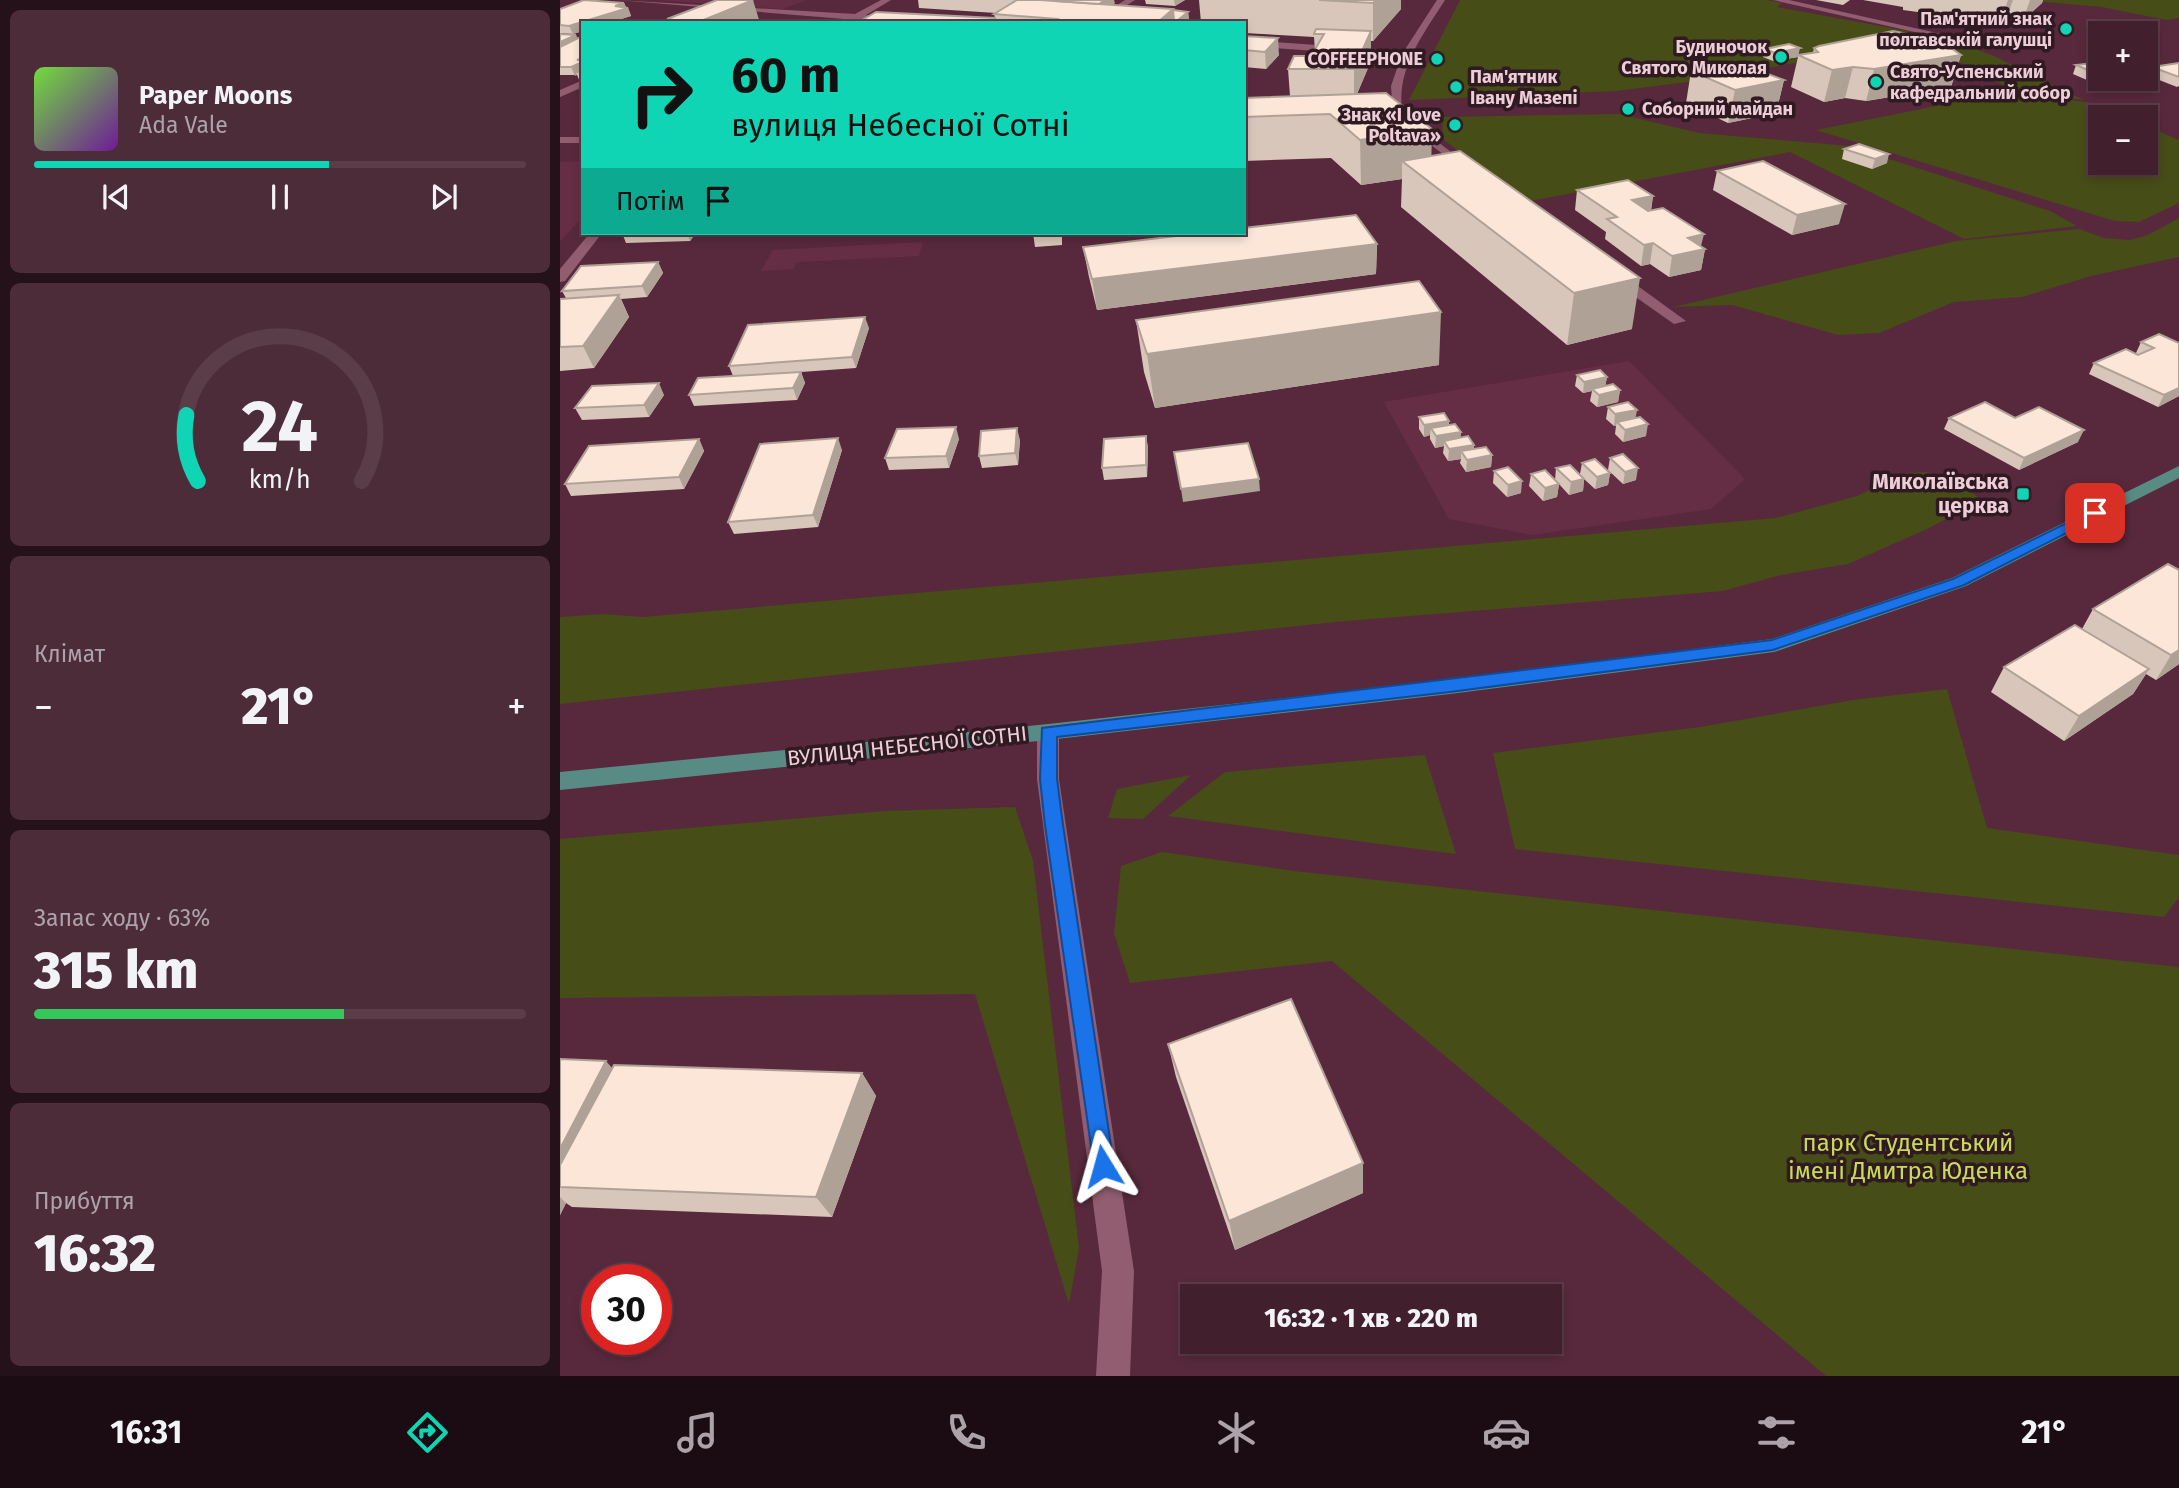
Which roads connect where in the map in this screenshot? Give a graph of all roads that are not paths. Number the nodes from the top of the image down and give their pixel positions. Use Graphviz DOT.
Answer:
graph roads {
  1 [pos="621,0"];
  2 [pos="887,0"];
  3 [pos="1131,0"];
  4 [pos="1441,0"];
  5 [pos="1777,0"];
  6 [pos="817,6"];
  7 [pos="733,9"];
  8 [pos="803,13"];
  9 [pos="831,15"];
  10 [pos="856,17"];
  11 [pos="711,19"];
  12 [pos="821,21"];
  13 [pos="913,21"];
  14 [pos="1096,21"];
  15 [pos="1959,39"];
  16 [pos="1246,43"];
  17 [pos="1406,54"];
  18 [pos="581,84"];
  19 [pos="560,94"];
  20 [pos="581,140"];
  21 [pos="560,141"];
  22 [pos="1479,179"];
  23 [pos="594,235"];
  24 [pos="1599,264"];
  25 [pos="560,278"];
  26 [pos="1679,321"];
  27 [pos="2179,471"];
  28 [pos="1048,732"];
  29 [pos="560,781"];
  30 [pos="1113,1376"];
  1 -- 7 [label="street"];
  2 -- 10 [label="street"];
  3 -- 14 [label="street"];
  4 -- 17 [label="street"];
  5 -- 15 [label="street"];
  6 -- 8 [label="street"];
  7 -- 8 [label="street"];
  7 -- 11 [label="street"];
  8 -- 9 [label="street"];
  9 -- 10 [label="street"];
  9 -- 12 [label="street"];
  10 -- 13 [label="street"];
  16 -- 17 [label="street"];
  17 -- 22 [label="street"];
  18 -- 19 [label="street"];
  20 -- 21 [label="street"];
  23 -- 25 [label="street"];
  24 -- 26 [label="street"];
  27 -- 28 [label="main road, ВУЛИЦЯ НЕБЕСНОЇ СОТНІ"];
  28 -- 29 [label="main road, ВУЛИЦЯ НЕБЕСНОЇ СОТНІ"];
  28 -- 30 [label="street"];
}
